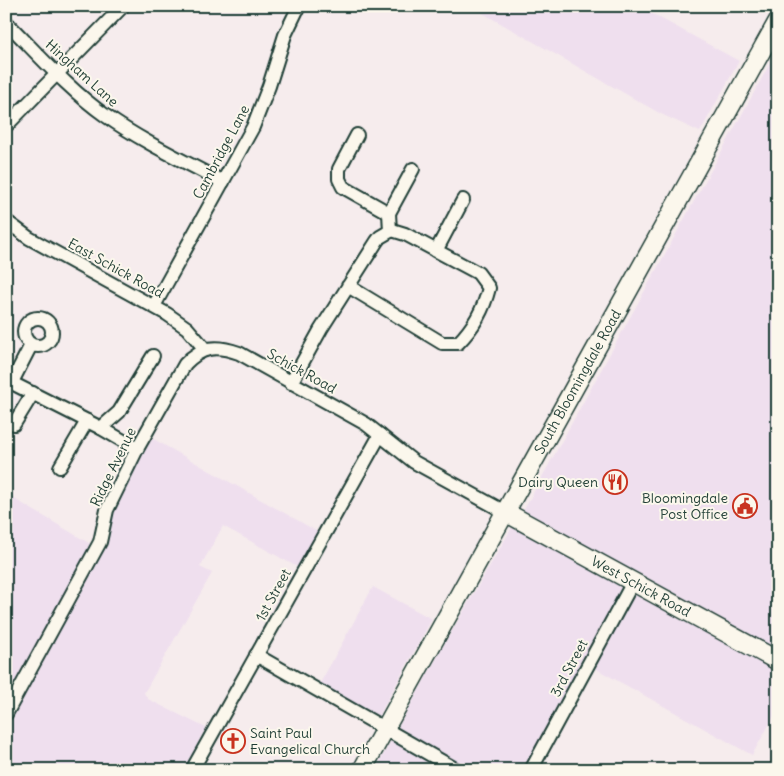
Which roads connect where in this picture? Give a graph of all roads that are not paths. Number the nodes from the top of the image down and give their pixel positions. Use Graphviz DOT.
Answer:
graph roads {
  1 [pos="123,6"];
  2 [pos="299,6"];
  3 [pos="778,21"];
  4 [pos="6,22"];
  5 [pos="58,73"];
  6 [pos="6,126"];
  7 [pos="357,136"];
  8 [pos="414,169"];
  9 [pos="223,182"];
  10 [pos="464,200"];
  11 [pos="389,213"];
  12 [pos="6,221"];
  13 [pos="390,231"];
  14 [pos="436,251"];
  15 [pos="348,286"];
  16 [pos="154,306"];
  17 [pos="31,345"];
  18 [pos="205,349"];
  19 [pos="153,356"];
  20 [pos="9,381"];
  21 [pos="291,383"];
  22 [pos="33,394"];
  23 [pos="87,421"];
  24 [pos="14,424"];
  25 [pos="101,428"];
  26 [pos="380,435"];
  27 [pos="137,450"];
  28 [pos="60,467"];
  29 [pos="504,512"];
  30 [pos="633,582"];
  31 [pos="256,655"];
  32 [pos="778,661"];
  33 [pos="6,714"];
  34 [pos="384,729"];
  35 [pos="192,770"];
  36 [pos="362,770"];
  37 [pos="457,770"];
  38 [pos="531,770"];
  1 -- 5 [label="street"];
  2 -- 9 [label="street, Cambridge Lane"];
  3 -- 29 [label="main road, South Bloomingdale Road"];
  4 -- 5 [label="street, Hingham Lane"];
  5 -- 6 [label="street"];
  5 -- 9 [label="street, Hingham Lane"];
  7 -- 11 [label="street"];
  8 -- 11 [label="street"];
  9 -- 16 [label="street, Cambridge Lane"];
  10 -- 14 [label="street"];
  11 -- 13 [label="street"];
  12 -- 16 [label="street, East Schick Road"];
  13 -- 14 [label="street"];
  13 -- 15 [label="street"];
  14 -- 15 [label="street"];
  15 -- 21 [label="street"];
  16 -- 18 [label="street, East Schick Road"];
  17 -- 20 [label="street"];
  18 -- 21 [label="street, Schick Road"];
  18 -- 27 [label="street, Ridge Avenue"];
  19 -- 25 [label="street"];
  20 -- 22 [label="street"];
  21 -- 26 [label="street, Schick Road"];
  22 -- 23 [label="street"];
  22 -- 24 [label="street"];
  23 -- 25 [label="street"];
  23 -- 28 [label="street"];
  25 -- 27 [label="street"];
  26 -- 29 [label="street"];
  26 -- 31 [label="street, 1st Street"];
  27 -- 33 [label="street, Ridge Avenue"];
  29 -- 30 [label="main road, West Schick Road"];
  29 -- 34 [label="main road, South Bloomingdale Road"];
  30 -- 32 [label="main road, West Schick Road"];
  30 -- 38 [label="street, 3rd Street"];
  31 -- 34 [label="street"];
  31 -- 35 [label="street, 1st Street"];
  34 -- 36 [label="main road, South Bloomingdale Road"];
  34 -- 37 [label="street"];
}
